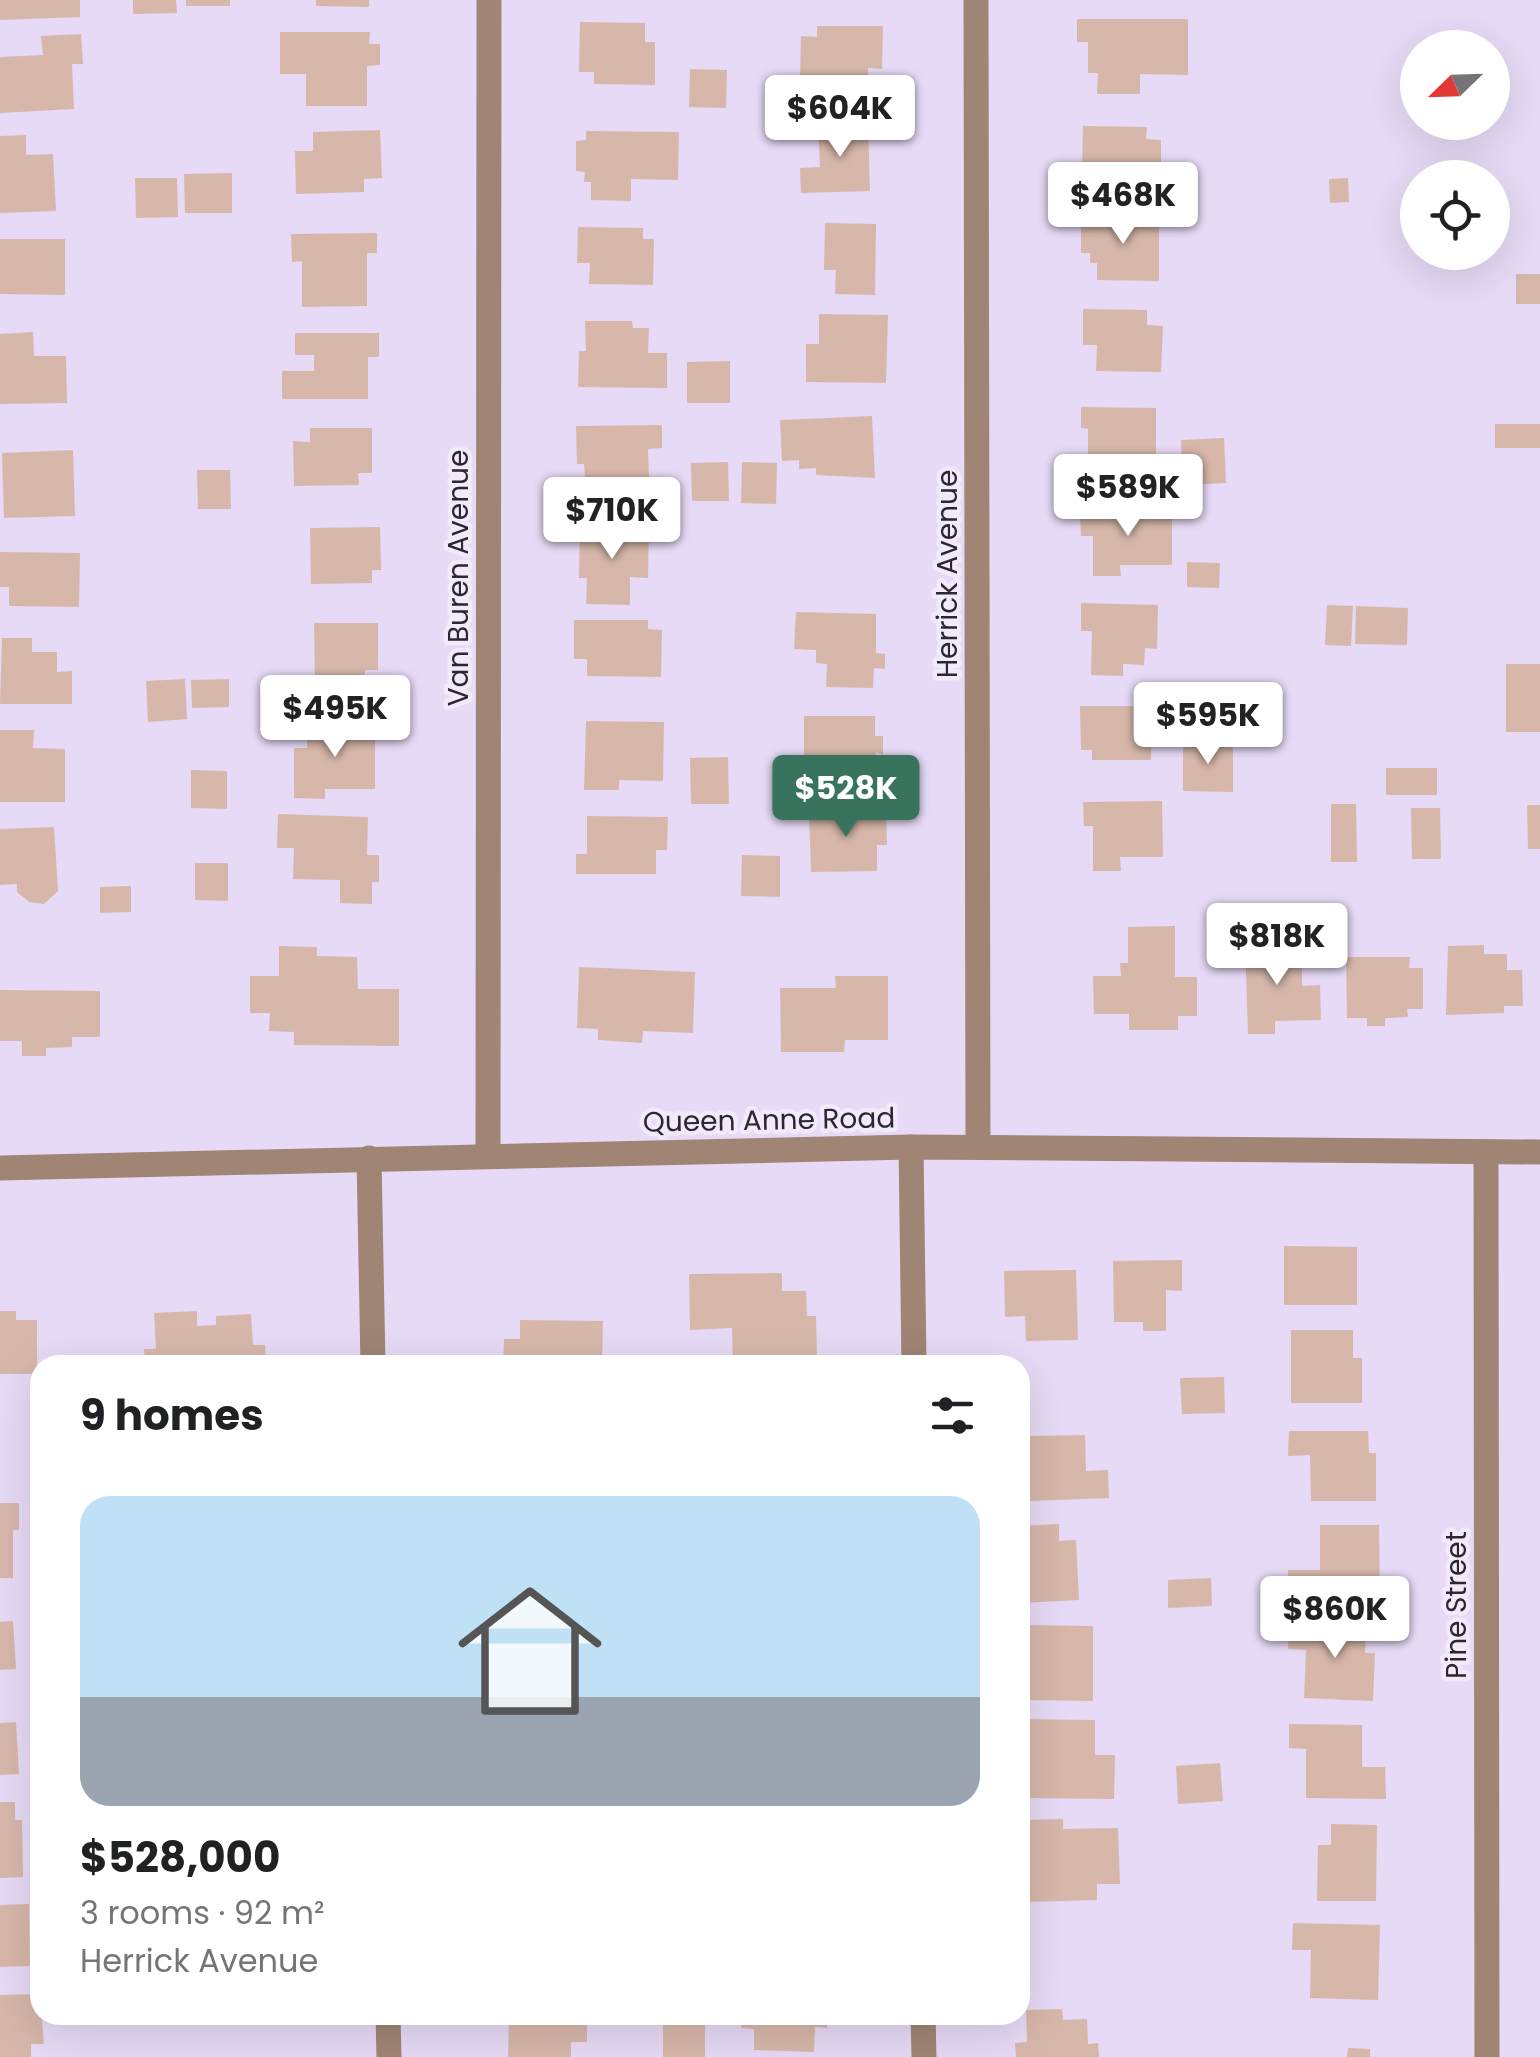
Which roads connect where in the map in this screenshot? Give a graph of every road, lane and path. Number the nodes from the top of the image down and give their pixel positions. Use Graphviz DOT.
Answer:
graph roads {
  1 [pos="489,0"];
  2 [pos="976,0"];
  3 [pos="911,1146"];
  4 [pos="978,1147"];
  5 [pos="1540,1152"];
  6 [pos="1486,1153"];
  7 [pos="488,1156"];
  8 [pos="369,1158"];
  9 [pos="0,1168"];
  10 [pos="373,1355"];
  11 [pos="914,1355"];
  12 [pos="388,2025"];
  13 [pos="923,2025"];
  14 [pos="388,2057"];
  15 [pos="924,2057"];
  16 [pos="1487,2057"];
  1 -- 7 [label="street, Van Buren Avenue"];
  2 -- 4 [label="street, Herrick Avenue"];
  3 -- 4 [label="street, Queen Anne Road"];
  3 -- 7 [label="street, Queen Anne Road"];
  3 -- 11 [label="street"];
  4 -- 6 [label="street, Queen Anne Road"];
  5 -- 6 [label="street, Queen Anne Road"];
  6 -- 16 [label="street, Pine Street"];
  7 -- 8 [label="street, Queen Anne Road"];
  8 -- 9 [label="street, Queen Anne Road"];
  8 -- 10 [label="street"];
  12 -- 14 [label="street"];
  13 -- 15 [label="street"];
}
